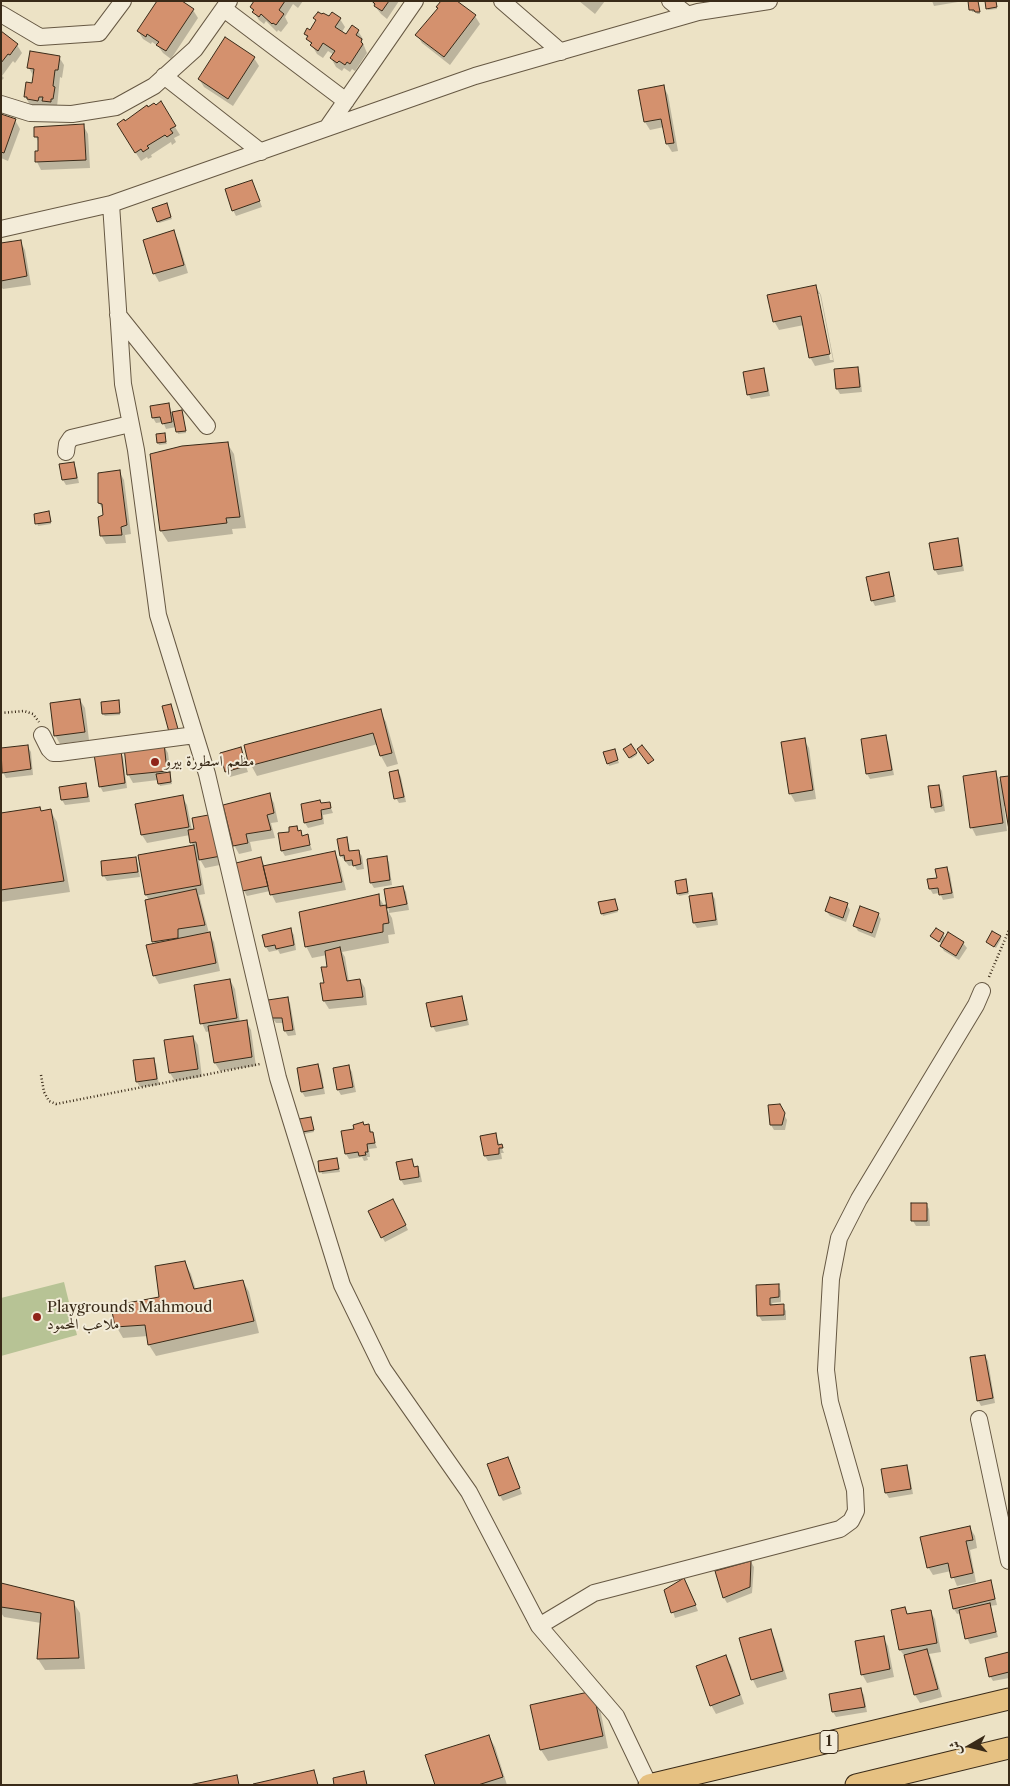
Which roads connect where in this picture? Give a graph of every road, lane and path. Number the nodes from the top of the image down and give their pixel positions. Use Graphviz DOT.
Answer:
graph roads {
  1 [pos="122,1"];
  2 [pos="415,1"];
  3 [pos="502,1"];
  4 [pos="670,1"];
  5 [pos="752,1"];
  6 [pos="769,1"];
  7 [pos="226,5"];
  8 [pos="693,13"];
  9 [pos="1,14"];
  10 [pos="561,52"];
  11 [pos="164,76"];
  12 [pos="346,101"];
  13 [pos="1,104"];
  14 [pos="327,128"];
  15 [pos="261,152"];
  16 [pos="111,204"];
  17 [pos="1,229"];
  18 [pos="118,315"];
  19 [pos="130,424"];
  20 [pos="207,426"];
  21 [pos="66,452"];
  22 [pos="1,713"];
  23 [pos="42,735"];
  24 [pos="195,735"];
  25 [pos="1009,930"];
  26 [pos="982,991"];
  27 [pos="274,1061"];
  28 [pos="41,1076"];
  29 [pos="979,1419"];
  30 [pos="1009,1561"];
  31 [pos="540,1626"];
  32 [pos="1009,1699"];
  33 [pos="1009,1748"];
  34 [pos="896,1780"];
  35 [pos="649,1785"];
  36 [pos="856,1785"];
  1 -- 9 [label="street"];
  2 -- 12 [label="street"];
  3 -- 10 [label="street"];
  4 -- 8 [label="street"];
  5 -- 8 [label="street"];
  6 -- 8 [label="street"];
  7 -- 11 [label="street"];
  7 -- 12 [label="street"];
  8 -- 10 [label="street"];
  10 -- 14 [label="street"];
  11 -- 13 [label="street"];
  11 -- 15 [label="street"];
  12 -- 14 [label="street"];
  14 -- 15 [label="street"];
  15 -- 16 [label="street"];
  16 -- 17 [label="street"];
  16 -- 18 [label="street"];
  18 -- 19 [label="street"];
  18 -- 20 [label="street"];
  19 -- 21 [label="street"];
  19 -- 24 [label="street"];
  22 -- 23 [label="path"];
  23 -- 24 [label="street"];
  24 -- 27 [label="street"];
  25 -- 26 [label="path"];
  26 -- 31 [label="street"];
  27 -- 28 [label="path"];
  27 -- 31 [label="street"];
  29 -- 30 [label="street"];
  31 -- 35 [label="street"];
  32 -- 35 [label="main road, 1"];
  33 -- 34 [label="main road"];
  34 -- 36 [label="main road"];
}
